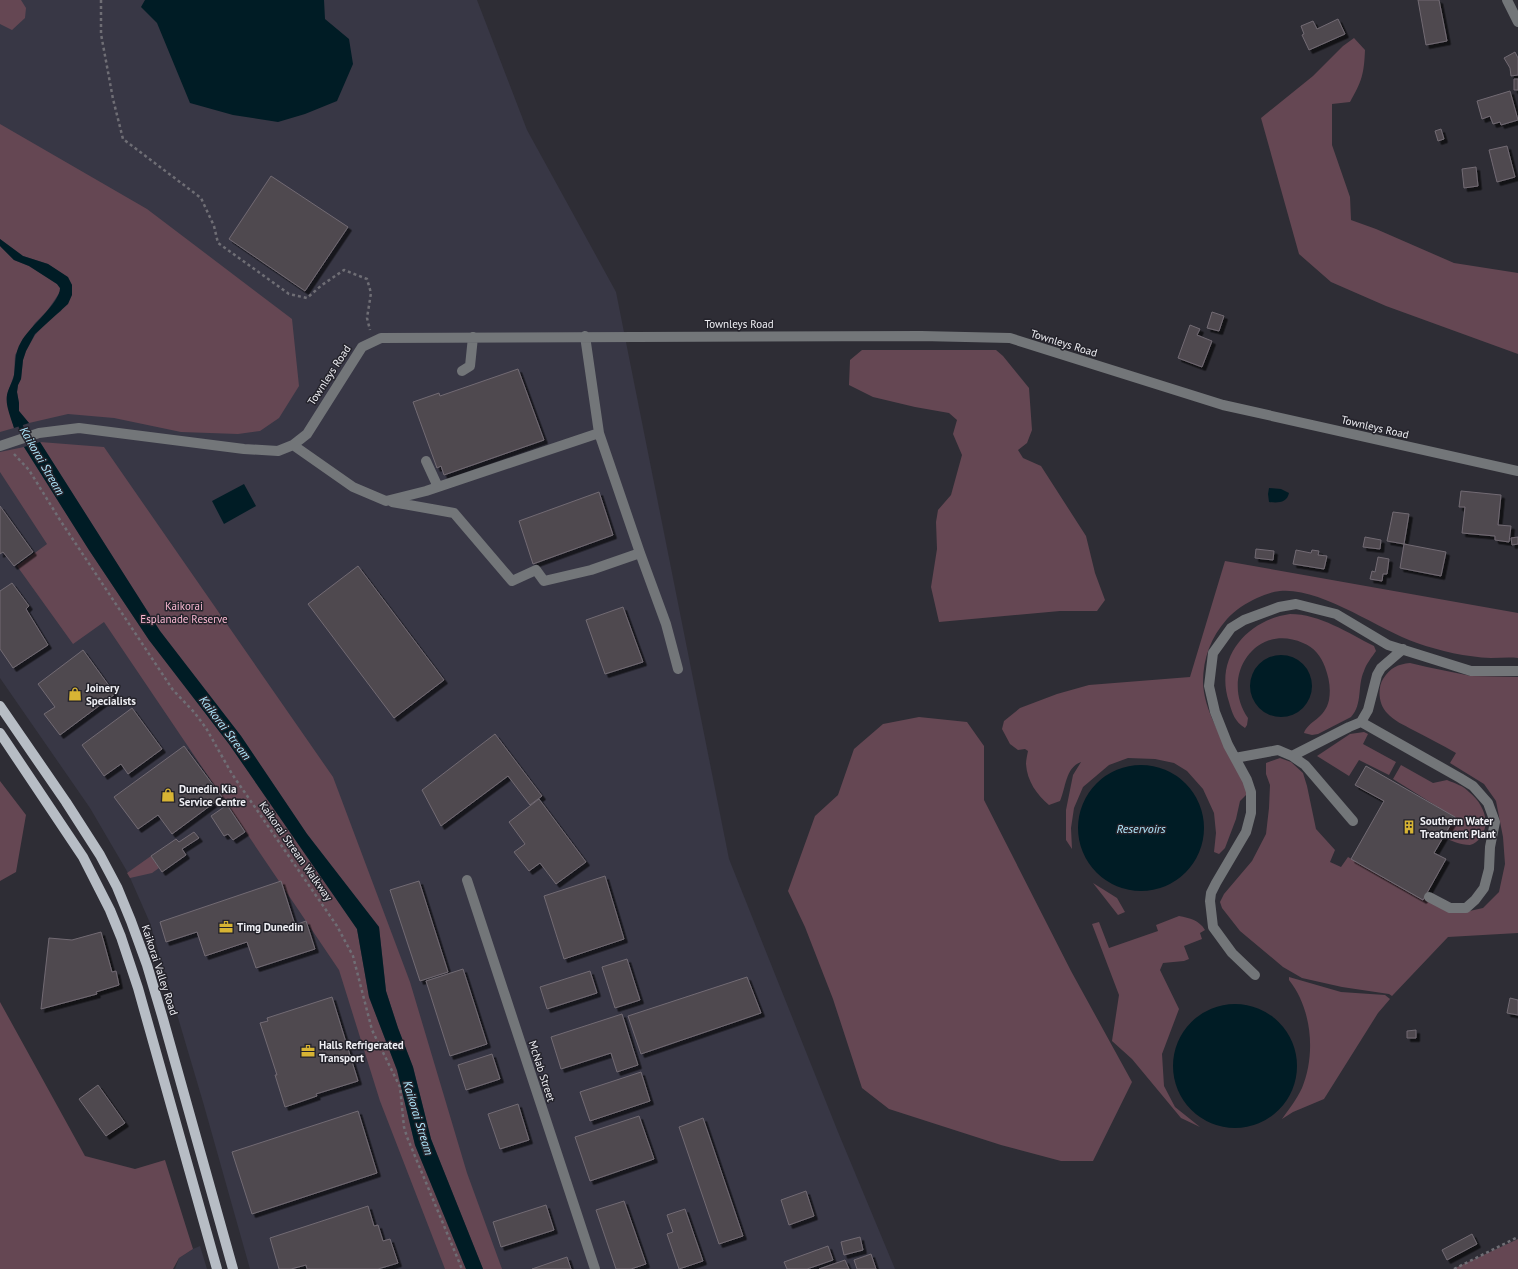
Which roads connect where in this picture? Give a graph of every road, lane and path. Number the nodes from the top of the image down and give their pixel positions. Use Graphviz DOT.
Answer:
graph roads {
  1 [pos="102,0"];
  2 [pos="1507,0"];
  3 [pos="1518,22"];
  4 [pos="585,336"];
  5 [pos="473,337"];
  6 [pos="372,342"];
  7 [pos="462,371"];
  8 [pos="599,433"];
  9 [pos="293,445"];
  10 [pos="3,446"];
  11 [pos="426,461"];
  12 [pos="1518,471"];
  13 [pos="438,487"];
  14 [pos="386,501"];
  15 [pos="640,553"];
  16 [pos="1402,649"];
  17 [pos="678,669"];
  18 [pos="1518,671"];
  19 [pos="0,706"];
  20 [pos="1361,722"];
  21 [pos="0,733"];
  22 [pos="1292,756"];
  23 [pos="1235,758"];
  24 [pos="1353,822"];
  25 [pos="467,880"];
  26 [pos="1429,897"];
  27 [pos="1255,975"];
  28 [pos="1518,1237"];
  29 [pos="217,1269"];
  30 [pos="233,1269"];
  31 [pos="462,1269"];
  32 [pos="595,1269"];
  33 [pos="1454,1269"];
  1 -- 6 [label="path"];
  2 -- 3 [label="street"];
  4 -- 5 [label="street, Townleys Road"];
  4 -- 8 [label="street"];
  4 -- 12 [label="street, Townleys Road"];
  5 -- 6 [label="street, Townleys Road"];
  5 -- 7 [label="street"];
  6 -- 9 [label="street, Townleys Road"];
  8 -- 13 [label="street"];
  8 -- 15 [label="street"];
  9 -- 10 [label="street, Townleys Road"];
  9 -- 14 [label="street"];
  10 -- 31 [label="path, Kaikorai Stream Walkway"];
  11 -- 13 [label="street"];
  13 -- 14 [label="street"];
  14 -- 15 [label="street"];
  15 -- 17 [label="street"];
  16 -- 18 [label="street"];
  16 -- 20 [label="street"];
  16 -- 23 [label="street"];
  19 -- 30 [label="main road, Kaikorai Valley Road"];
  20 -- 22 [label="street"];
  20 -- 26 [label="street"];
  21 -- 29 [label="main road"];
  22 -- 23 [label="street"];
  22 -- 24 [label="street"];
  23 -- 27 [label="street"];
  25 -- 32 [label="street, McNab Street"];
  28 -- 33 [label="path"];
}
